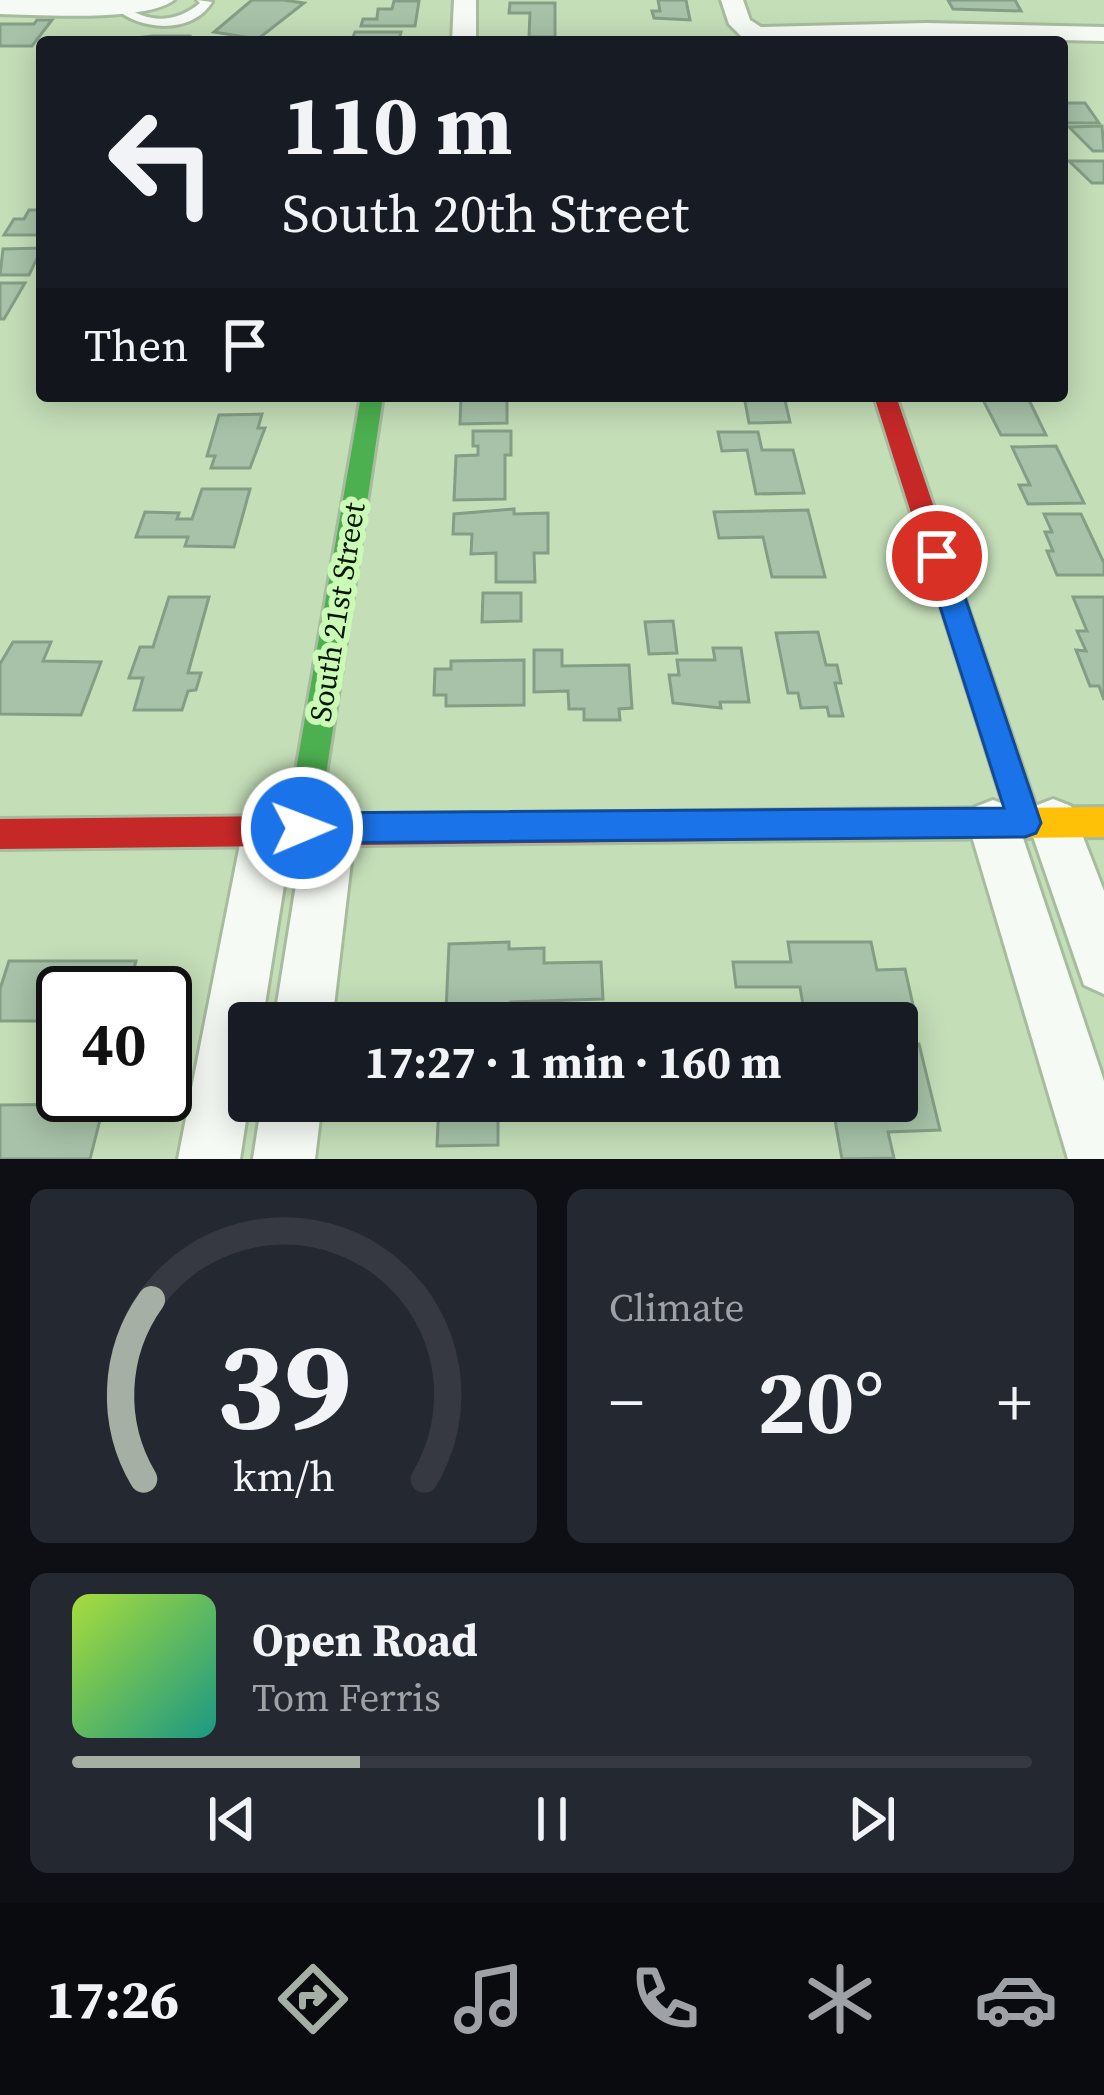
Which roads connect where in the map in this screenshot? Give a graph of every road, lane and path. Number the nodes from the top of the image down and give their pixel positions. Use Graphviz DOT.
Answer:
graph roads {
  1 [pos="163,0"];
  2 [pos="202,0"];
  3 [pos="465,0"];
  4 [pos="732,0"];
  5 [pos="0,7"];
  6 [pos="120,7"];
  7 [pos="1072,10"];
  8 [pos="464,36"];
  9 [pos="755,36"];
  10 [pos="801,36"];
  11 [pos="1103,36"];
  12 [pos="371,402"];
  13 [pos="887,402"];
  14 [pos="1044,822"];
  15 [pos="300,828"];
  16 [pos="0,834"];
  17 [pos="1104,966"];
  18 [pos="303,1002"];
  19 [pos="289,1122"];
  20 [pos="209,1159"];
  21 [pos="284,1159"];
  22 [pos="1100,1159"];
  1 -- 6 [label="street"];
  2 -- 6 [label="lane"];
  3 -- 8 [label="street"];
  4 -- 9 [label="street"];
  5 -- 6 [label="street"];
  7 -- 11 [label="street"];
  10 -- 11 [label="street"];
  12 -- 15 [label="street, South 21st Street"];
  13 -- 14 [label="street"];
  14 -- 15 [label="street"];
  14 -- 17 [label="street"];
  14 -- 22 [label="street"];
  15 -- 16 [label="street"];
  15 -- 18 [label="street, South 21st Street"];
  15 -- 20 [label="street, South 21st Street"];
  19 -- 21 [label="street"];
}
